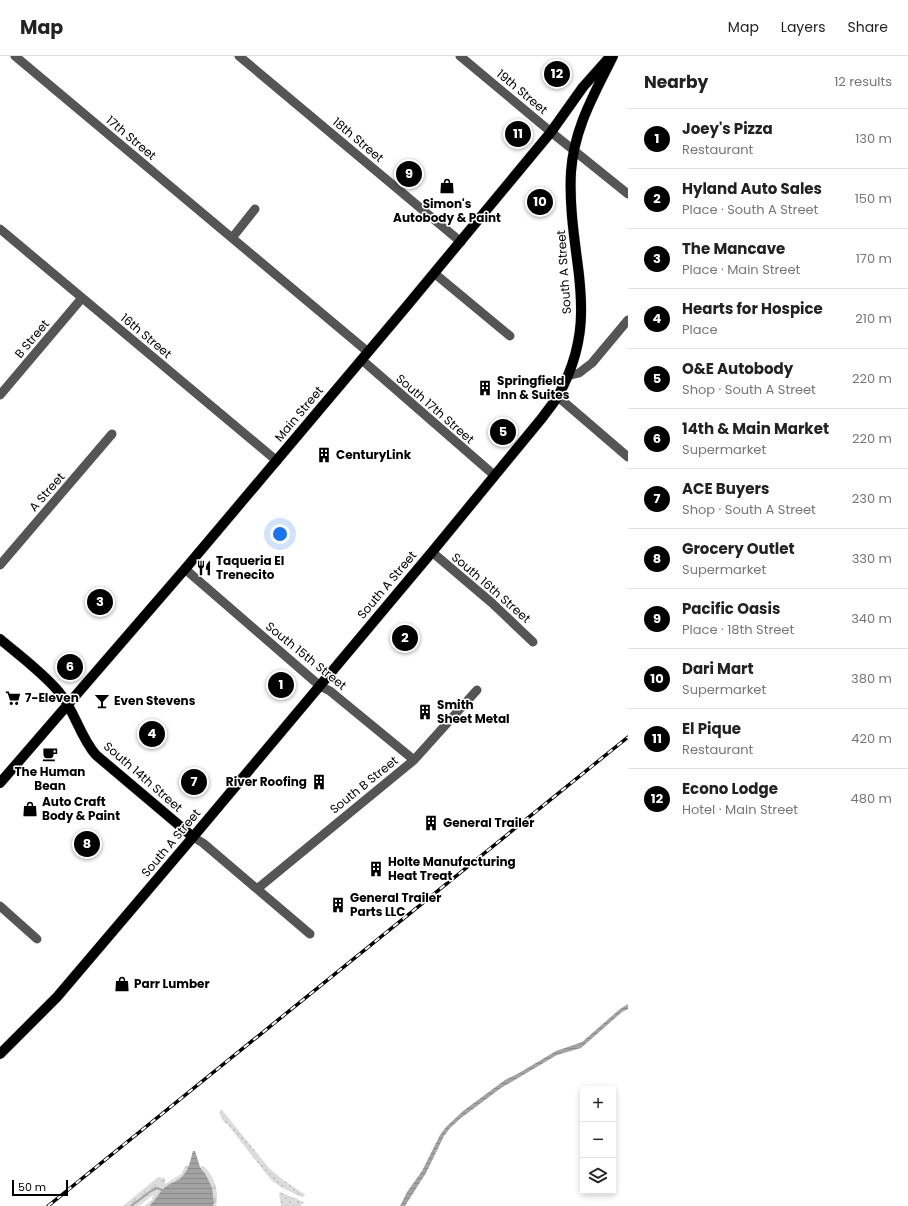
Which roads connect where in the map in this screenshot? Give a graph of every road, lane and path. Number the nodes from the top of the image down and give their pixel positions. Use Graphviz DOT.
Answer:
graph roads {
  1 [pos="15,56"];
  2 [pos="239,56"];
  3 [pos="460,56"];
  4 [pos="612,56"];
  5 [pos="551,132"];
  6 [pos="574,150"];
  7 [pos="628,194"];
  8 [pos="256,209"];
  9 [pos="0,229"];
  10 [pos="232,238"];
  11 [pos="460,242"];
  12 [pos="434,273"];
  13 [pos="82,298"];
  14 [pos="628,320"];
  15 [pos="510,336"];
  16 [pos="365,356"];
  17 [pos="567,376"];
  18 [pos="0,395"];
  19 [pos="558,396"];
  20 [pos="112,434"];
  21 [pos="628,457"];
  22 [pos="277,461"];
  23 [pos="494,476"];
  24 [pos="432,552"];
  25 [pos="0,565"];
  26 [pos="184,569"];
  27 [pos="0,639"];
  28 [pos="533,642"];
  29 [pos="320,686"];
  30 [pos="477,690"];
  31 [pos="67,705"];
  32 [pos="414,760"];
  33 [pos="0,783"];
  34 [pos="193,837"];
  35 [pos="258,889"];
  36 [pos="0,906"];
  37 [pos="310,934"];
  38 [pos="37,939"];
  39 [pos="0,1054"];
  1 -- 10 [label="street, 17th Street"];
  2 -- 11 [label="street, 18th Street"];
  3 -- 5 [label="street, 19th Street"];
  4 -- 5 [label="main road, Main Street"];
  4 -- 6 [label="main road, South A Street"];
  5 -- 6 [label="street, 19th Street"];
  5 -- 11 [label="main road, Main Street"];
  6 -- 7 [label="street, 19th Street"];
  6 -- 17 [label="main road, South A Street"];
  8 -- 10 [label="street"];
  9 -- 13 [label="street, 16th Street"];
  10 -- 16 [label="street, 17th Street"];
  11 -- 12 [label="main road, Main Street"];
  12 -- 15 [label="street"];
  12 -- 16 [label="main road, Main Street"];
  13 -- 18 [label="street, B Street"];
  13 -- 22 [label="street, 16th Street"];
  14 -- 17 [label="street"];
  16 -- 22 [label="main road, Main Street"];
  16 -- 23 [label="street, South 17th Street"];
  17 -- 19 [label="main road, South A Street"];
  19 -- 21 [label="street"];
  19 -- 23 [label="main road, South A Street"];
  20 -- 25 [label="street, A Street"];
  22 -- 26 [label="main road, Main Street"];
  23 -- 24 [label="main road, South A Street"];
  24 -- 28 [label="street, South 16th Street"];
  24 -- 29 [label="main road, South A Street"];
  26 -- 29 [label="street, South 15th Street"];
  26 -- 31 [label="main road, Main Street"];
  27 -- 31 [label="main road, South 14th Street"];
  29 -- 32 [label="street, South 15th Street"];
  29 -- 34 [label="main road, South A Street"];
  30 -- 32 [label="street, South B Street"];
  31 -- 33 [label="main road, Main Street"];
  31 -- 34 [label="main road, South 14th Street"];
  32 -- 35 [label="street, South B Street"];
  34 -- 35 [label="street, South 14th Street"];
  34 -- 39 [label="main road, South A Street"];
  35 -- 37 [label="street, South 14th Street"];
  36 -- 38 [label="street"];
}
